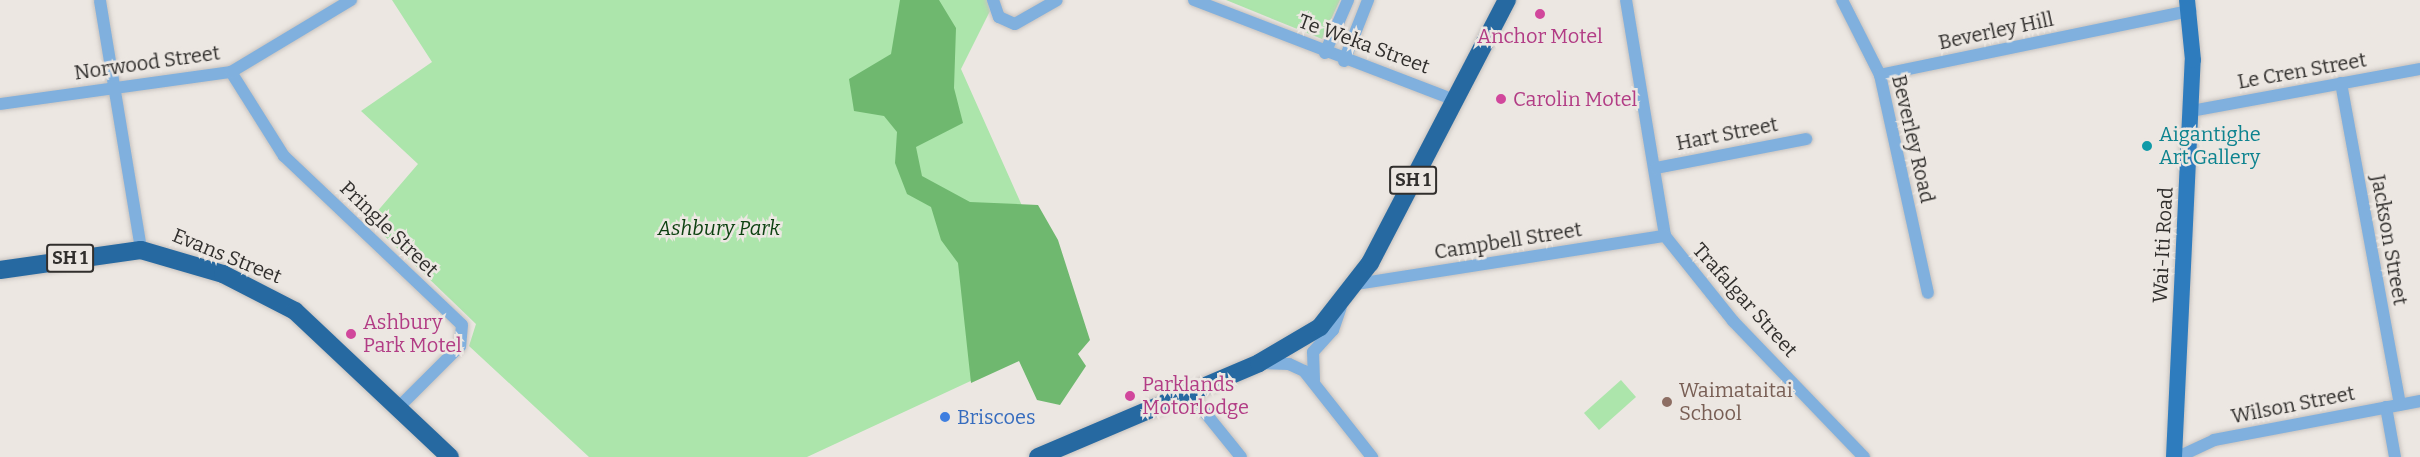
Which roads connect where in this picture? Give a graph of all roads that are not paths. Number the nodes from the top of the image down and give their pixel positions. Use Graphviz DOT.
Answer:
graph roads {
  1 [pos="351,0"];
  2 [pos="993,0"];
  3 [pos="1057,0"];
  4 [pos="1194,0"];
  5 [pos="1348,0"];
  6 [pos="1368,0"];
  7 [pos="1507,0"];
  8 [pos="1626,0"];
  9 [pos="1842,0"];
  10 [pos="100,1"];
  11 [pos="2188,6"];
  12 [pos="1325,53"];
  13 [pos="1344,61"];
  14 [pos="2420,69"];
  15 [pos="231,72"];
  16 [pos="1880,75"];
  17 [pos="2341,83"];
  18 [pos="115,86"];
  19 [pos="1454,100"];
  20 [pos="0,104"];
  21 [pos="2191,111"];
  22 [pos="1806,139"];
  23 [pos="1656,168"];
  24 [pos="1665,236"];
  25 [pos="141,250"];
  26 [pos="0,270"];
  27 [pos="1357,284"];
  28 [pos="1928,293"];
  29 [pos="1342,303"];
  30 [pos="1259,363"];
  31 [pos="1314,380"];
  32 [pos="1190,394"];
  33 [pos="2420,401"];
  34 [pos="2400,405"];
  35 [pos="400,406"];
  36 [pos="2386,407"];
  37 [pos="450,457"];
  38 [pos="1038,457"];
  39 [pos="1241,457"];
  40 [pos="1372,457"];
  41 [pos="1864,457"];
  42 [pos="2176,457"];
  43 [pos="2395,457"];
  1 -- 15 [label="street, Norwood Street"];
  2 -- 3 [label="street"];
  4 -- 12 [label="street, Te Weka Street"];
  5 -- 12 [label="street"];
  6 -- 13 [label="street"];
  7 -- 19 [label="highway, SH 1"];
  8 -- 23 [label="street, Trafalgar Street"];
  9 -- 16 [label="street, Beverley Road"];
  10 -- 18 [label="street"];
  11 -- 16 [label="street, Beverley Hill"];
  11 -- 21 [label="main road, Wai-Iti Road"];
  12 -- 13 [label="street, Te Weka Street"];
  13 -- 19 [label="street, Te Weka Street"];
  14 -- 17 [label="street, Le Cren Street"];
  15 -- 18 [label="street, Norwood Street"];
  15 -- 35 [label="street, Pringle Street"];
  16 -- 28 [label="street, Beverley Road"];
  17 -- 21 [label="street, Le Cren Street"];
  17 -- 34 [label="street, Jackson Street"];
  18 -- 20 [label="street, Norwood Street"];
  18 -- 25 [label="street"];
  19 -- 27 [label="highway, SH 1"];
  21 -- 42 [label="main road, Wai-Iti Road"];
  22 -- 23 [label="street, Hart Street"];
  23 -- 24 [label="street, Trafalgar Street"];
  24 -- 27 [label="street, Campbell Street"];
  24 -- 41 [label="street, Trafalgar Street"];
  25 -- 26 [label="highway, Evans Street / SH 1"];
  25 -- 35 [label="highway, Evans Street / SH 1"];
  27 -- 29 [label="highway, SH 1"];
  29 -- 30 [label="highway, SH 1"];
  29 -- 31 [label="street"];
  30 -- 31 [label="street"];
  30 -- 32 [label="highway, SH 1"];
  31 -- 40 [label="street"];
  32 -- 38 [label="highway, SH 1"];
  32 -- 39 [label="street"];
  33 -- 34 [label="street, Wilson Street"];
  34 -- 36 [label="street, Wilson Street"];
  35 -- 37 [label="highway, Evans Street / SH 1"];
  36 -- 42 [label="street, Wilson Street"];
  36 -- 43 [label="street"];
}
